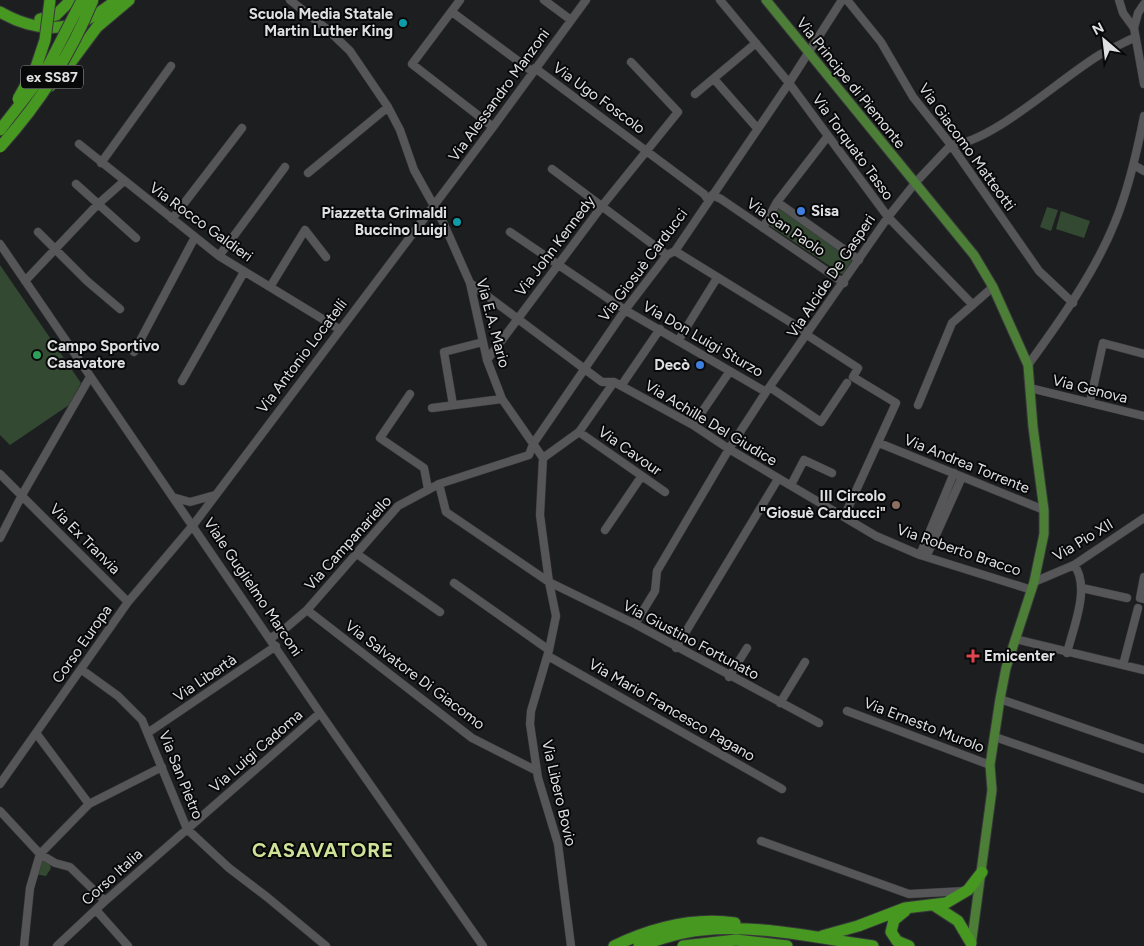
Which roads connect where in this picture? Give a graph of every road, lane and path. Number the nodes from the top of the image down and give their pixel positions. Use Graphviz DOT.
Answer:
graph roads {
  1 [pos="50,0"];
  2 [pos="82,0"];
  3 [pos="93,0"];
  4 [pos="129,0"];
  5 [pos="290,0"];
  6 [pos="460,0"];
  7 [pos="544,0"];
  8 [pos="586,0"];
  9 [pos="720,0"];
  10 [pos="766,0"];
  11 [pos="842,0"];
  12 [pos="847,0"];
  13 [pos="1119,0"];
  14 [pos="69,2"];
  15 [pos="112,2"];
  16 [pos="1144,4"];
  17 [pos="0,6"];
  18 [pos="0,12"];
  19 [pos="452,12"];
  20 [pos="570,20"];
  21 [pos="1134,28"];
  22 [pos="1136,37"];
  23 [pos="756,43"];
  24 [pos="809,53"];
  25 [pos="631,62"];
  26 [pos="171,66"];
  27 [pos="534,70"];
  28 [pos="714,79"];
  29 [pos="789,83"];
  30 [pos="1144,84"];
  31 [pos="45,90"];
  32 [pos="696,94"];
  33 [pos="388,107"];
  34 [pos="1144,116"];
  35 [pos="3,127"];
  36 [pos="493,127"];
  37 [pos="242,128"];
  38 [pos="757,128"];
  39 [pos="828,136"];
  40 [pos="79,144"];
  41 [pos="951,145"];
  42 [pos="0,147"];
  43 [pos="646,150"];
  44 [pos="101,163"];
  45 [pos="285,167"];
  46 [pos="1140,168"];
  47 [pos="552,169"];
  48 [pos="308,174"];
  49 [pos="1144,179"];
  50 [pos="124,182"];
  51 [pos="916,182"];
  52 [pos="76,184"];
  53 [pos="710,197"];
  54 [pos="777,202"];
  55 [pos="97,205"];
  56 [pos="433,206"];
  57 [pos="602,206"];
  58 [pos="888,218"];
  59 [pos="172,219"];
  60 [pos="763,228"];
  61 [pos="38,232"];
  62 [pos="510,232"];
  63 [pos="195,237"];
  64 [pos="136,238"];
  65 [pos="0,244"];
  66 [pos="55,250"];
  67 [pos="675,251"];
  68 [pos="667,255"];
  69 [pos="219,256"];
  70 [pos="326,257"];
  71 [pos="859,260"];
  72 [pos="557,265"];
  73 [pos="244,272"];
  74 [pos="717,278"];
  75 [pos="25,281"];
  76 [pos="470,283"];
  77 [pos="844,283"];
  78 [pos="270,287"];
  79 [pos="993,287"];
  80 [pos="1073,303"];
  81 [pos="972,304"];
  82 [pos="120,308"];
  83 [pos="626,310"];
  84 [pos="517,318"];
  85 [pos="339,329"];
  86 [pos="660,330"];
  87 [pos="808,334"];
  88 [pos="678,341"];
  89 [pos="483,342"];
  90 [pos="134,352"];
  91 [pos="1144,354"];
  92 [pos="487,360"];
  93 [pos="1028,365"];
  94 [pos="585,369"];
  95 [pos="730,371"];
  96 [pos="90,377"];
  97 [pos="182,381"];
  98 [pos="847,382"];
  99 [pos="618,384"];
  100 [pos="1030,388"];
  101 [pos="768,390"];
  102 [pos="410,394"];
  103 [pos="502,398"];
  104 [pos="1090,402"];
  105 [pos="918,404"];
  106 [pos="453,405"];
  107 [pos="432,408"];
  108 [pos="1144,416"];
  109 [pos="693,425"];
  110 [pos="578,432"];
  111 [pos="879,443"];
  112 [pos="533,444"];
  113 [pos="729,450"];
  114 [pos="542,458"];
  115 [pos="832,473"];
  116 [pos="0,474"];
  117 [pos="958,475"];
  118 [pos="641,477"];
  119 [pos="778,479"];
  120 [pos="439,484"];
  121 [pos="791,485"];
  122 [pos="428,489"];
  123 [pos="665,492"];
  124 [pos="22,495"];
  125 [pos="215,495"];
  126 [pos="175,498"];
  127 [pos="1044,510"];
  128 [pos="844,517"];
  129 [pos="1142,519"];
  130 [pos="194,524"];
  131 [pos="1144,529"];
  132 [pos="605,530"];
  133 [pos="876,536"];
  134 [pos="0,538"];
  135 [pos="357,554"];
  136 [pos="924,555"];
  137 [pos="1074,565"];
  138 [pos="1144,577"];
  139 [pos="549,582"];
  140 [pos="454,583"];
  141 [pos="1033,586"];
  142 [pos="1082,588"];
  143 [pos="1127,598"];
  144 [pos="1144,599"];
  145 [pos="128,602"];
  146 [pos="1138,608"];
  147 [pos="307,610"];
  148 [pos="440,612"];
  149 [pos="635,624"];
  150 [pos="271,638"];
  151 [pos="1015,639"];
  152 [pos="276,646"];
  153 [pos="676,648"];
  154 [pos="747,648"];
  155 [pos="548,653"];
  156 [pos="1067,653"];
  157 [pos="805,662"];
  158 [pos="1123,665"];
  159 [pos="82,670"];
  160 [pos="1144,670"];
  161 [pos="729,677"];
  162 [pos="1000,699"];
  163 [pos="780,703"];
  164 [pos="848,712"];
  165 [pos="320,713"];
  166 [pos="819,723"];
  167 [pos="149,732"];
  168 [pos="36,733"];
  169 [pos="995,737"];
  170 [pos="1144,749"];
  171 [pos="990,765"];
  172 [pos="162,767"];
  173 [pos="537,771"];
  174 [pos="1,781"];
  175 [pos="782,789"];
  176 [pos="1144,789"];
  177 [pos="90,804"];
  178 [pos="0,811"];
  179 [pos="187,829"];
  180 [pos="761,841"];
  181 [pos="40,854"];
  182 [pos="982,872"];
  183 [pos="968,890"];
  184 [pos="105,901"];
  185 [pos="918,906"];
  186 [pos="935,906"];
  187 [pos="96,910"];
  188 [pos="770,932"];
  189 [pos="812,937"];
  190 [pos="971,944"];
  191 [pos="24,946"];
  192 [pos="56,946"];
  193 [pos="128,946"];
  194 [pos="326,946"];
  195 [pos="483,946"];
  196 [pos="571,946"];
  197 [pos="614,946"];
  198 [pos="639,946"];
  199 [pos="683,946"];
  200 [pos="776,946"];
  201 [pos="873,946"];
  202 [pos="909,946"];
  1 -- 35 [label="highway, bridge"];
  2 -- 35 [label="highway, ex SS87, bridge"];
  3 -- 31 [label="highway, ex SS87, bridge"];
  4 -- 31 [label="highway, bridge"];
  5 -- 33 [label="street, Via E.A. Mario"];
  6 -- 19 [label="street"];
  7 -- 20 [label="street"];
  8 -- 20 [label="street, Via Alessandro Manzoni"];
  9 -- 23 [label="street, Via Torquato Tasso"];
  10 -- 24 [label="main road, Via Principe di Piemonte"];
  11 -- 24 [label="street"];
  12 -- 41 [label="street, Via Giacomo Matteotti"];
  13 -- 21 [label="street"];
  14 -- 17 [label="highway"];
  15 -- 18 [label="highway"];
  16 -- 21 [label="street"];
  19 -- 27 [label="street, Via Ugo Foscolo"];
  19 -- 36 [label="street"];
  20 -- 27 [label="street, Via Alessandro Manzoni"];
  21 -- 22 [label="street"];
  22 -- 30 [label="street"];
  22 -- 41 [label="street"];
  23 -- 28 [label="street"];
  23 -- 29 [label="street, Via Torquato Tasso"];
  24 -- 29 [label="street, Via Giosuè Carducci"];
  24 -- 51 [label="main road, Via Principe di Piemonte"];
  25 -- 43 [label="street, Via Ugo Foscolo"];
  26 -- 44 [label="street"];
  27 -- 36 [label="street, Via Alessandro Manzoni"];
  27 -- 43 [label="street, Via Ugo Foscolo"];
  28 -- 32 [label="street"];
  28 -- 38 [label="street"];
  29 -- 38 [label="street, Via Giosuè Carducci"];
  29 -- 39 [label="street, Via Torquato Tasso"];
  31 -- 42 [label="highway, ex SS87, bridge"];
  33 -- 48 [label="street"];
  33 -- 56 [label="street, Via E.A. Mario"];
  34 -- 46 [label="street"];
  36 -- 56 [label="street, Via Alessandro Manzoni"];
  37 -- 59 [label="street"];
  38 -- 53 [label="street, Via Giosuè Carducci"];
  39 -- 54 [label="street"];
  39 -- 58 [label="street, Via Torquato Tasso"];
  40 -- 44 [label="street, Via Rocco Galdieri"];
  41 -- 51 [label="street"];
  41 -- 80 [label="street, Via Giacomo Matteotti"];
  43 -- 53 [label="street, Via Ugo Foscolo"];
  43 -- 57 [label="street, Via John Kennedy"];
  44 -- 50 [label="street, Via Rocco Galdieri"];
  45 -- 69 [label="street"];
  46 -- 49 [label="street"];
  46 -- 80 [label="street"];
  47 -- 57 [label="street"];
  50 -- 55 [label="street"];
  50 -- 59 [label="street, Via Rocco Galdieri"];
  51 -- 58 [label="street, Via Alcide De Gasperi"];
  51 -- 79 [label="main road, Via Principe di Piemonte"];
  52 -- 55 [label="street"];
  53 -- 60 [label="street, Via San Paolo"];
  53 -- 67 [label="street, Via Giosuè Carducci"];
  54 -- 60 [label="street"];
  54 -- 71 [label="street"];
  55 -- 64 [label="street"];
  55 -- 66 [label="street"];
  56 -- 76 [label="street, Via E.A. Mario"];
  56 -- 85 [label="street, Via Antonio Locatelli"];
  57 -- 68 [label="street"];
  57 -- 72 [label="street, Via John Kennedy"];
  58 -- 71 [label="street, Via Alcide De Gasperi"];
  58 -- 81 [label="street, Via Torquato Tasso"];
  59 -- 63 [label="street, Via Rocco Galdieri"];
  60 -- 77 [label="street, Via San Paolo"];
  61 -- 66 [label="street"];
  62 -- 72 [label="street"];
  63 -- 69 [label="street, Via Rocco Galdieri"];
  63 -- 90 [label="street"];
  65 -- 75 [label="street, Viale Guglielmo Marconi"];
  66 -- 75 [label="street"];
  66 -- 82 [label="street"];
  67 -- 68 [label="street, Via Giosuè Carducci"];
  67 -- 74 [label="street"];
  68 -- 83 [label="street, Via Giosuè Carducci"];
  69 -- 73 [label="street, Via Rocco Galdieri"];
  70 -- 78 [label="street"];
  71 -- 77 [label="street, Via Alcide De Gasperi"];
  72 -- 83 [label="street"];
  72 -- 84 [label="street, Via John Kennedy"];
  73 -- 78 [label="street, Via Rocco Galdieri"];
  73 -- 97 [label="street"];
  74 -- 87 [label="street"];
  74 -- 88 [label="street"];
  75 -- 96 [label="street, Viale Guglielmo Marconi"];
  76 -- 84 [label="street, Via Achille Del Giudice"];
  76 -- 89 [label="street, Via E.A. Mario"];
  77 -- 87 [label="street, Via Alcide De Gasperi"];
  78 -- 85 [label="street, Via Rocco Galdieri"];
  79 -- 81 [label="street"];
  79 -- 93 [label="main road, Via Principe di Piemonte"];
  80 -- 93 [label="street"];
  81 -- 105 [label="street"];
  83 -- 86 [label="street, Via Don Luigi Sturzo"];
  83 -- 94 [label="street, Via Giosuè Carducci"];
  84 -- 92 [label="street, Via John Kennedy"];
  84 -- 94 [label="street, Via Achille Del Giudice"];
  85 -- 125 [label="street, Via Antonio Locatelli"];
  86 -- 88 [label="street, Via Don Luigi Sturzo"];
  86 -- 99 [label="street"];
  87 -- 101 [label="street, Via Alcide De Gasperi"];
  87 -- 111 [label="street"];
  88 -- 95 [label="street, Via Don Luigi Sturzo"];
  89 -- 92 [label="street, Via E.A. Mario"];
  89 -- 106 [label="street"];
  91 -- 104 [label="street"];
  92 -- 103 [label="street, Via E.A. Mario"];
  93 -- 100 [label="main road, Via Principe di Piemonte"];
  94 -- 99 [label="street, Via Achille Del Giudice"];
  94 -- 112 [label="street, Via Giosuè Carducci"];
  95 -- 101 [label="street, Via Don Luigi Sturzo"];
  95 -- 109 [label="street"];
  96 -- 124 [label="street"];
  96 -- 126 [label="street, Viale Guglielmo Marconi"];
  98 -- 101 [label="street"];
  99 -- 109 [label="street, Via Achille Del Giudice"];
  99 -- 110 [label="street"];
  100 -- 104 [label="street, Via Genova"];
  100 -- 127 [label="main road, Via Principe di Piemonte"];
  101 -- 113 [label="street, Via Alcide De Gasperi"];
  102 -- 122 [label="street"];
  103 -- 106 [label="street"];
  103 -- 112 [label="street, Via E.A. Mario"];
  104 -- 108 [label="street, Via Genova"];
  106 -- 107 [label="street"];
  109 -- 113 [label="street, Via Achille Del Giudice"];
  110 -- 114 [label="street"];
  110 -- 118 [label="street, Via Cavour"];
  111 -- 117 [label="street, Via Andrea Torrente"];
  111 -- 128 [label="street"];
  112 -- 114 [label="street"];
  112 -- 120 [label="street, Via Campanariello"];
  113 -- 119 [label="street, Via Achille Del Giudice"];
  113 -- 149 [label="street, Via Alcide De Gasperi"];
  114 -- 139 [label="street, Via Libero Bovio"];
  115 -- 121 [label="street"];
  116 -- 124 [label="street, Via Ex Tranvia"];
  117 -- 127 [label="street, Via Andrea Torrente"];
  117 -- 136 [label="street"];
  118 -- 123 [label="street, Via Cavour"];
  118 -- 132 [label="street"];
  119 -- 121 [label="street, Via Achille Del Giudice"];
  119 -- 153 [label="street"];
  120 -- 122 [label="street, Via Campanariello"];
  120 -- 139 [label="street, Via Giustino Fortunato"];
  121 -- 128 [label="street, Via Achille Del Giudice"];
  122 -- 135 [label="street, Via Campanariello"];
  124 -- 134 [label="street"];
  124 -- 145 [label="street, Via Ex Tranvia"];
  125 -- 126 [label="street"];
  125 -- 130 [label="street, Via Antonio Locatelli"];
  126 -- 130 [label="street, Viale Guglielmo Marconi"];
  127 -- 141 [label="main road, Via Principe di Piemonte"];
  128 -- 133 [label="street, Via Achille Del Giudice"];
  129 -- 131 [label="street"];
  129 -- 137 [label="street, Via Pio XII"];
  130 -- 145 [label="street, Corso Europa"];
  130 -- 150 [label="street, Viale Guglielmo Marconi"];
  133 -- 136 [label="street, Via Roberto Bracco"];
  135 -- 147 [label="street, Via Campanariello"];
  135 -- 148 [label="street"];
  136 -- 141 [label="street, Via Roberto Bracco"];
  137 -- 141 [label="street, Via Pio XII"];
  137 -- 142 [label="street"];
  138 -- 144 [label="street"];
  139 -- 149 [label="street, Via Giustino Fortunato"];
  139 -- 155 [label="street, Via Libero Bovio"];
  140 -- 155 [label="street, Via Mario Francesco Pagano"];
  141 -- 151 [label="main road, Via Principe di Piemonte"];
  142 -- 143 [label="street"];
  142 -- 156 [label="street"];
  145 -- 159 [label="street, Corso Europa"];
  146 -- 158 [label="street"];
  147 -- 150 [label="street, Via Campanariello"];
  147 -- 173 [label="street, Via Salvatore Di Giacomo"];
  149 -- 153 [label="street, Via Giustino Fortunato"];
  150 -- 152 [label="street, Viale Guglielmo Marconi"];
  151 -- 156 [label="street"];
  151 -- 162 [label="main road, Via Principe di Piemonte"];
  152 -- 165 [label="street, Viale Guglielmo Marconi"];
  152 -- 167 [label="street, Via Libertà"];
  153 -- 161 [label="street, Via Giustino Fortunato"];
  154 -- 161 [label="street"];
  155 -- 173 [label="street, Via Libero Bovio"];
  155 -- 175 [label="street, Via Mario Francesco Pagano"];
  156 -- 158 [label="street"];
  157 -- 163 [label="street"];
  158 -- 160 [label="street"];
  159 -- 167 [label="street, Via San Pietro"];
  159 -- 168 [label="street, Corso Europa"];
  161 -- 163 [label="street, Via Giustino Fortunato"];
  162 -- 169 [label="main road, Via Principe di Piemonte"];
  162 -- 170 [label="street"];
  163 -- 166 [label="street, Via Giustino Fortunato"];
  164 -- 171 [label="street, Via Ernesto Murolo"];
  165 -- 179 [label="street, Via Luigi Cadoma"];
  165 -- 195 [label="street, Viale Guglielmo Marconi"];
  167 -- 172 [label="street, Via San Pietro"];
  168 -- 174 [label="street, Corso Europa"];
  168 -- 177 [label="street"];
  169 -- 171 [label="main road, Via Principe di Piemonte"];
  169 -- 176 [label="street"];
  171 -- 182 [label="main road, Via Principe di Piemonte"];
  172 -- 177 [label="street"];
  172 -- 179 [label="street, Via San Pietro"];
  173 -- 196 [label="street, Via Libero Bovio"];
  177 -- 181 [label="street"];
  178 -- 181 [label="street"];
  179 -- 184 [label="street, Corso Italia"];
  179 -- 194 [label="street, Via San Pietro"];
  180 -- 183 [label="street"];
  181 -- 184 [label="street"];
  181 -- 191 [label="street"];
  182 -- 183 [label="highway"];
  182 -- 190 [label="main road, Via Principe di Piemonte"];
  183 -- 186 [label="highway"];
  184 -- 187 [label="street, Corso Italia"];
  185 -- 186 [label="highway"];
  185 -- 189 [label="highway"];
  185 -- 202 [label="highway"];
  186 -- 190 [label="highway"];
  187 -- 192 [label="street, Corso Italia"];
  187 -- 193 [label="street"];
  188 -- 189 [label="highway"];
  188 -- 197 [label="highway"];
  188 -- 198 [label="highway"];
  189 -- 201 [label="highway"];
  199 -- 200 [label="highway"];
}
